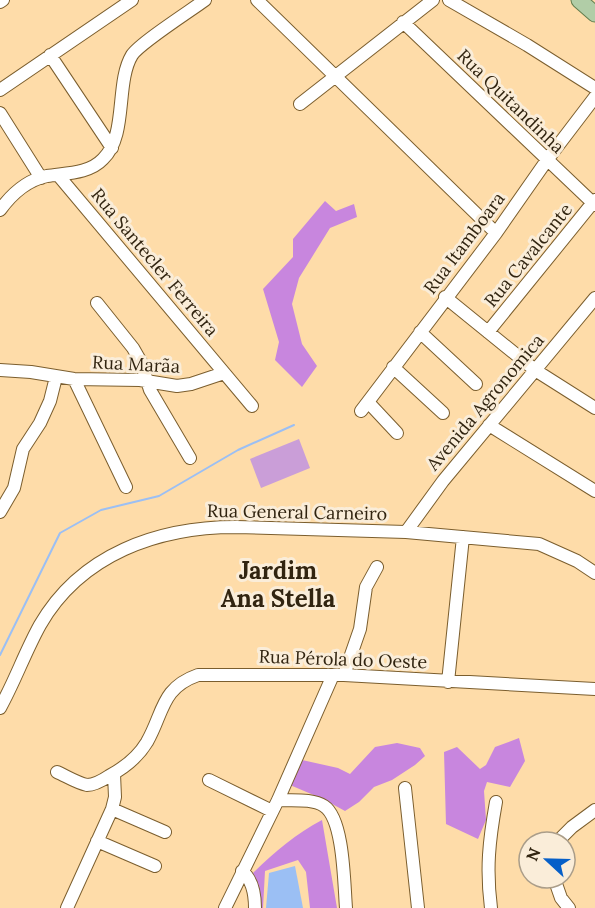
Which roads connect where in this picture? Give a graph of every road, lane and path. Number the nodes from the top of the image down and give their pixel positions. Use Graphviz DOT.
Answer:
graph roads {
  1 [pos="132,0"];
  2 [pos="205,0"];
  3 [pos="257,0"];
  4 [pos="433,0"];
  5 [pos="449,0"];
  6 [pos="579,0"];
  7 [pos="595,14"];
  8 [pos="403,22"];
  9 [pos="50,55"];
  10 [pos="334,76"];
  11 [pos="595,88"];
  12 [pos="0,90"];
  13 [pos="595,97"];
  14 [pos="300,104"];
  15 [pos="0,113"];
  16 [pos="112,148"];
  17 [pos="546,160"];
  18 [pos="58,175"];
  19 [pos="41,178"];
  20 [pos="594,203"];
  21 [pos="0,210"];
  22 [pos="496,233"];
  23 [pos="445,297"];
  24 [pos="595,298"];
  25 [pos="97,303"];
  26 [pos="420,332"];
  27 [pos="488,332"];
  28 [pos="393,367"];
  29 [pos="0,370"];
  30 [pos="534,370"];
  31 [pos="224,373"];
  32 [pos="56,377"];
  33 [pos="74,379"];
  34 [pos="148,380"];
  35 [pos="476,384"];
  36 [pos="252,406"];
  37 [pos="595,408"];
  38 [pos="443,413"];
  39 [pos="489,425"];
  40 [pos="397,433"];
  41 [pos="190,458"];
  42 [pos="126,488"];
  43 [pos="595,491"];
  44 [pos="0,512"];
  45 [pos="406,532"];
  46 [pos="463,537"];
  47 [pos="376,567"];
  48 [pos="595,573"];
  49 [pos="338,675"];
  50 [pos="448,682"];
  51 [pos="595,689"];
  52 [pos="0,708"];
  53 [pos="57,772"];
  54 [pos="114,774"];
  55 [pos="209,780"];
  56 [pos="405,788"];
  57 [pos="495,802"];
  58 [pos="275,806"];
  59 [pos="112,809"];
  60 [pos="595,810"];
  61 [pos="569,830"];
  62 [pos="165,832"];
  63 [pos="97,841"];
  64 [pos="155,866"];
  65 [pos="242,871"];
  66 [pos="558,890"];
  67 [pos="68,908"];
  68 [pos="225,908"];
  69 [pos="255,908"];
  70 [pos="346,908"];
  71 [pos="418,908"];
  72 [pos="491,908"];
  73 [pos="569,908"];
  1 -- 9 [label="street"];
  2 -- 16 [label="street"];
  3 -- 10 [label="street"];
  4 -- 8 [label="street"];
  5 -- 11 [label="street"];
  6 -- 7 [label="main road"];
  8 -- 10 [label="street"];
  8 -- 17 [label="street, Rua Quitandinha"];
  9 -- 12 [label="street"];
  9 -- 16 [label="street"];
  10 -- 14 [label="street"];
  10 -- 22 [label="street"];
  13 -- 17 [label="street, Rua Itamboara"];
  15 -- 19 [label="street"];
  16 -- 18 [label="street"];
  17 -- 20 [label="street, Rua Quitandinha"];
  17 -- 22 [label="street, Rua Itamboara"];
  18 -- 19 [label="street"];
  18 -- 31 [label="street, Rua Santecler Ferreira"];
  19 -- 21 [label="street"];
  20 -- 27 [label="street, Rua Cavalcante"];
  22 -- 23 [label="street, Rua Itamboara"];
  23 -- 26 [label="street, Rua Itamboara"];
  23 -- 27 [label="street"];
  24 -- 30 [label="street, Avenida Agronomica"];
  25 -- 34 [label="street"];
  26 -- 28 [label="street, Rua Itamboara"];
  26 -- 35 [label="street"];
  27 -- 30 [label="street"];
  28 -- 38 [label="street"];
  28 -- 40 [label="street, Rua Itamboara"];
  29 -- 32 [label="street, Rua Marãa"];
  30 -- 37 [label="street"];
  30 -- 39 [label="street, Avenida Agronomica"];
  31 -- 34 [label="street, Rua Marãa"];
  31 -- 36 [label="street"];
  32 -- 33 [label="street, Rua Marãa"];
  32 -- 44 [label="street"];
  33 -- 34 [label="street, Rua Marãa"];
  33 -- 42 [label="street"];
  34 -- 41 [label="street"];
  39 -- 43 [label="street"];
  39 -- 45 [label="street, Avenida Agronomica"];
  45 -- 46 [label="street, Rua General Carneiro"];
  45 -- 52 [label="street, Rua General Carneiro"];
  46 -- 48 [label="street, Rua General Carneiro"];
  46 -- 50 [label="street"];
  47 -- 49 [label="street"];
  49 -- 50 [label="street, Rua Pérola do Oeste"];
  49 -- 54 [label="street, Rua Pérola do Oeste"];
  49 -- 58 [label="street"];
  50 -- 51 [label="street, Rua Pérola do Oeste"];
  53 -- 54 [label="street"];
  54 -- 59 [label="street"];
  55 -- 58 [label="street"];
  56 -- 71 [label="street"];
  57 -- 72 [label="street"];
  58 -- 65 [label="street"];
  58 -- 70 [label="street"];
  59 -- 62 [label="street"];
  59 -- 63 [label="street"];
  60 -- 61 [label="street"];
  63 -- 64 [label="street"];
  63 -- 67 [label="street"];
  65 -- 68 [label="street"];
  65 -- 69 [label="street"];
  66 -- 73 [label="street"];
}
